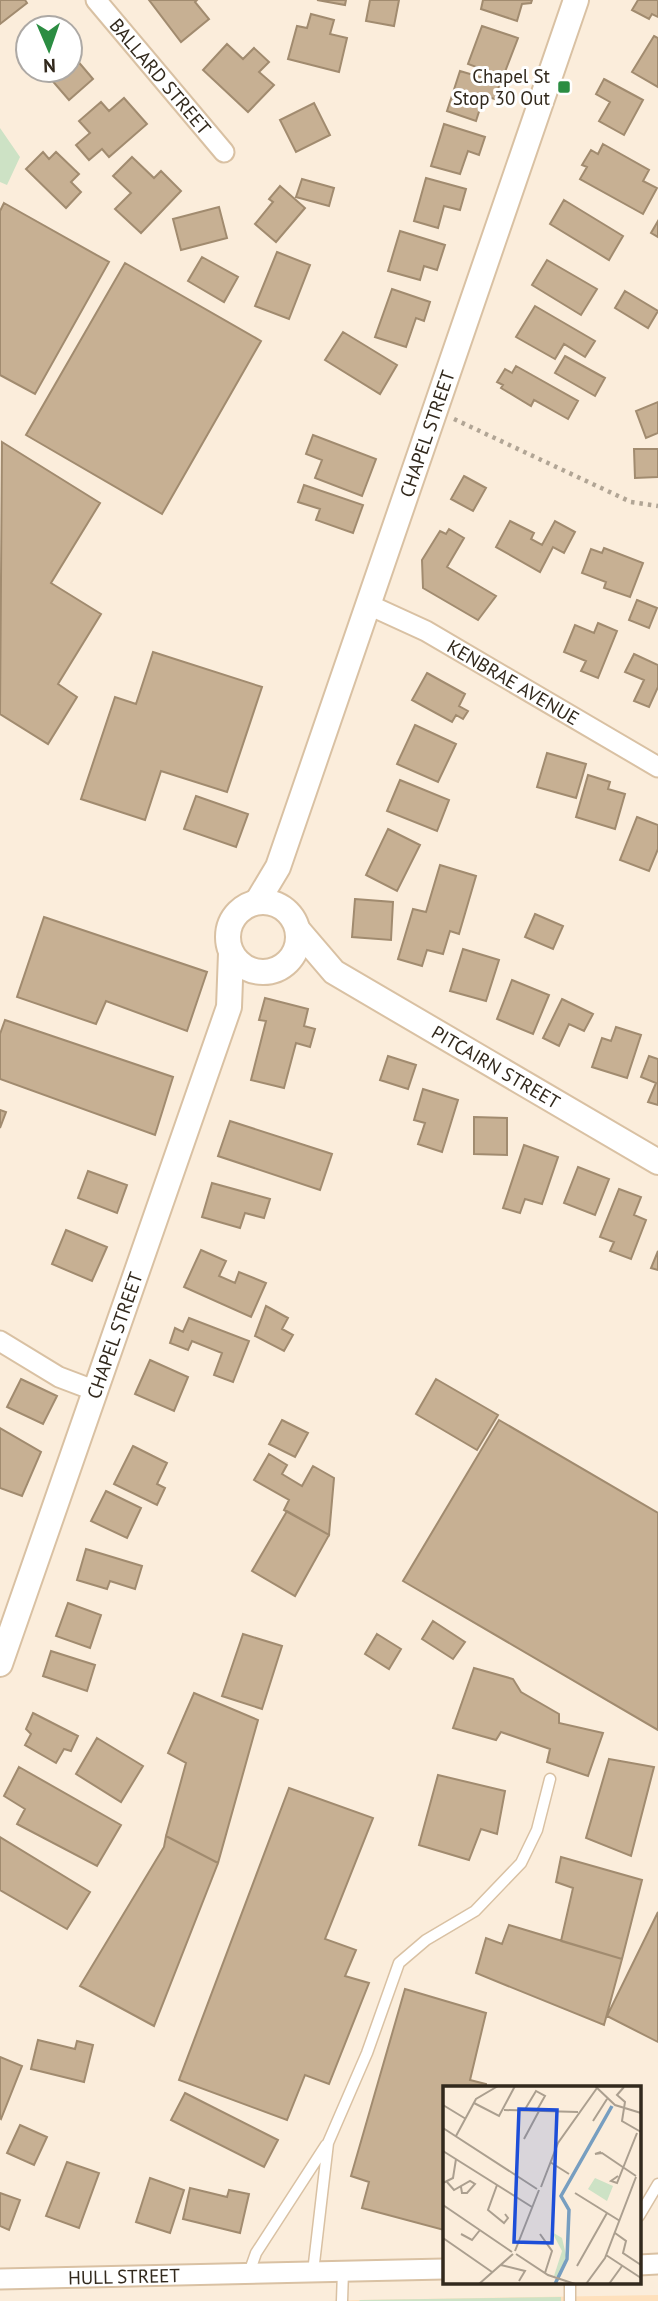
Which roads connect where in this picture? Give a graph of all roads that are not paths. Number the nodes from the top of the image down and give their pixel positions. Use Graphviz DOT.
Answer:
graph roads {
  1 [pos="96,0"];
  2 [pos="576,0"];
  3 [pos="224,152"];
  4 [pos="367,604"];
  5 [pos="658,767"];
  6 [pos="278,867"];
  7 [pos="257,902"];
  8 [pos="293,921"];
  9 [pos="231,953"];
  10 [pos="274,970"];
  11 [pos="334,972"];
  12 [pos="229,1007"];
  13 [pos="658,1162"];
  14 [pos="0,1341"];
  15 [pos="96,1391"];
  16 [pos="0,1664"];
  17 [pos="550,1779"];
  18 [pos="328,2143"];
  19 [pos="658,2184"];
  20 [pos="640,2214"];
  21 [pos="658,2264"];
  22 [pos="640,2265"];
  23 [pos="443,2269"];
  24 [pos="343,2271"];
  25 [pos="313,2272"];
  26 [pos="249,2273"];
  27 [pos="0,2279"];
  28 [pos="342,2301"];
  1 -- 3 [label="street, BALLARD STREET"];
  2 -- 4 [label="street, CHAPEL STREET"];
  4 -- 5 [label="street, KENBRAE AVENUE"];
  4 -- 6 [label="street, CHAPEL STREET"];
  6 -- 7 [label="street, CHAPEL STREET"];
  6 -- 8 [label="street"];
  7 -- 8 [label="street"];
  7 -- 9 [label="street"];
  8 -- 10 [label="street"];
  8 -- 11 [label="street, PITCAIRN STREET"];
  9 -- 10 [label="street"];
  9 -- 12 [label="street, CHAPEL STREET"];
  10 -- 11 [label="street, PITCAIRN STREET"];
  10 -- 12 [label="street, CHAPEL STREET"];
  11 -- 13 [label="street, PITCAIRN STREET"];
  12 -- 15 [label="street, CHAPEL STREET"];
  14 -- 15 [label="street"];
  15 -- 16 [label="street, CHAPEL STREET"];
  17 -- 18 [label="lane"];
  18 -- 25 [label="lane"];
  18 -- 26 [label="lane"];
  19 -- 20 [label="lane"];
  21 -- 22 [label="street"];
  23 -- 24 [label="street, HULL STREET"];
  24 -- 25 [label="street, HULL STREET"];
  24 -- 28 [label="lane"];
  25 -- 26 [label="street, HULL STREET"];
  26 -- 27 [label="street, HULL STREET"];
}
